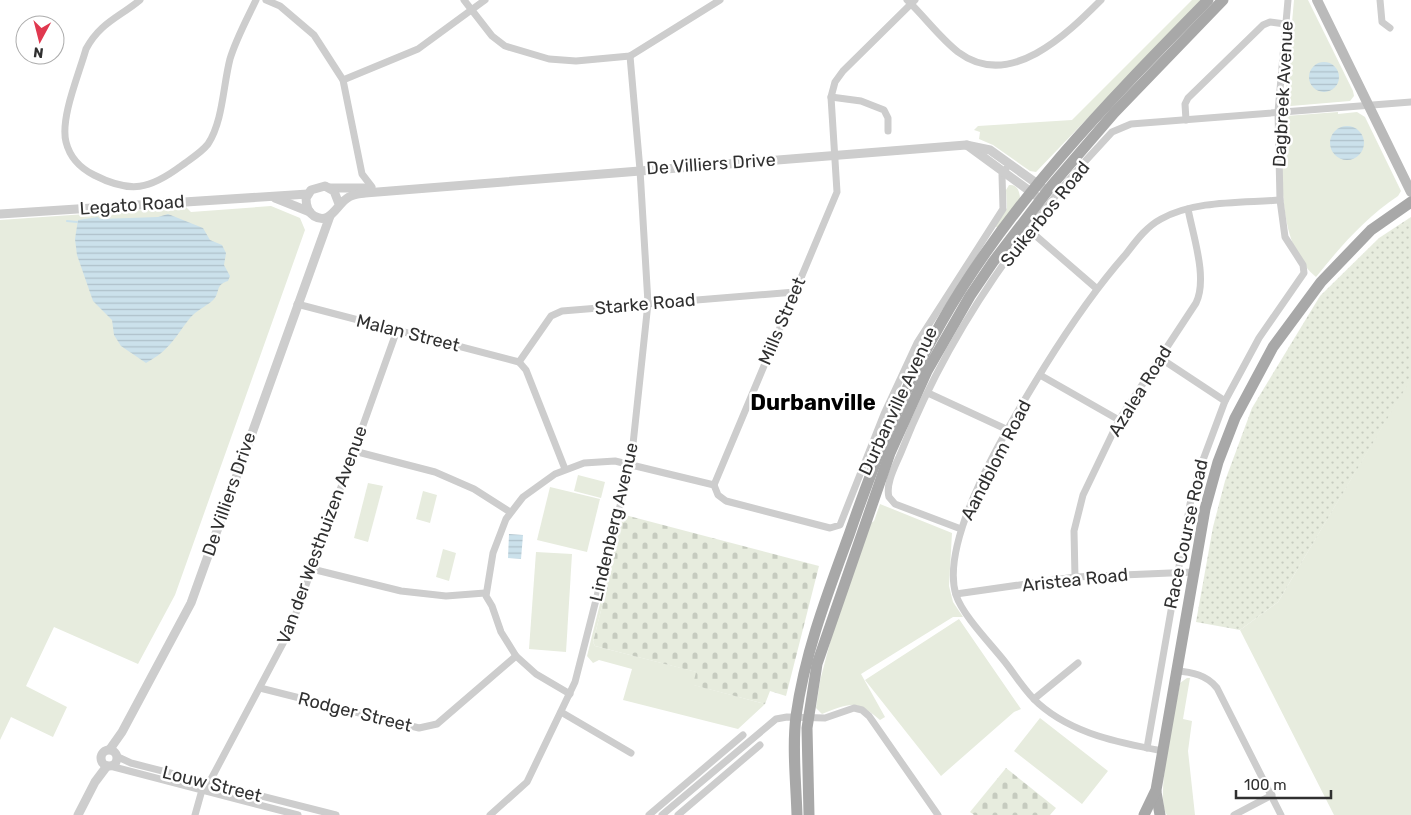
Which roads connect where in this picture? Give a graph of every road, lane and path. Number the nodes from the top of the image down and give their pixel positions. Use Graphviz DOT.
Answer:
graph roads {
  1 [pos="140,0"];
  2 [pos="256,0"];
  3 [pos="266,0"];
  4 [pos="464,0"];
  5 [pos="485,0"];
  6 [pos="720,0"];
  7 [pos="1102,0"];
  8 [pos="1208,0"];
  9 [pos="1288,0"];
  10 [pos="1317,0"];
  11 [pos="1380,0"];
  12 [pos="911,1"];
  13 [pos="1218,2"];
  14 [pos="471,11"];
  15 [pos="1285,24"];
  16 [pos="1390,28"];
  17 [pos="630,56"];
  18 [pos="343,80"];
  19 [pos="831,97"];
  20 [pos="1411,102"];
  21 [pos="1370,106"];
  22 [pos="1278,112"];
  23 [pos="1186,120"];
  24 [pos="888,131"];
  25 [pos="966,145"];
  26 [pos="835,155"];
  27 [pos="1010,164"];
  28 [pos="640,170"];
  29 [pos="1004,172"];
  30 [pos="362,174"];
  31 [pos="455,184"];
  32 [pos="372,187"];
  33 [pos="330,188"];
  34 [pos="1034,188"];
  35 [pos="352,189"];
  36 [pos="1411,192"];
  37 [pos="308,194"];
  38 [pos="264,195"];
  39 [pos="1044,195"];
  40 [pos="1280,200"];
  41 [pos="1411,202"];
  42 [pos="338,204"];
  43 [pos="1188,209"];
  44 [pos="0,214"];
  45 [pos="312,214"];
  46 [pos="330,216"];
  47 [pos="1028,230"];
  48 [pos="317,248"];
  49 [pos="1096,288"];
  50 [pos="795,292"];
  51 [pos="648,303"];
  52 [pos="297,304"];
  53 [pos="397,330"];
  54 [pos="1160,358"];
  55 [pos="519,362"];
  56 [pos="1040,375"];
  57 [pos="928,393"];
  58 [pos="1225,401"];
  59 [pos="1119,420"];
  60 [pos="1008,430"];
  61 [pos="354,451"];
  62 [pos="631,463"];
  63 [pos="564,470"];
  64 [pos="714,485"];
  65 [pos="510,512"];
  66 [pos="961,529"];
  67 [pos="312,569"];
  68 [pos="1178,572"];
  69 [pos="1194,572"];
  70 [pos="1075,576"];
  71 [pos="1176,582"];
  72 [pos="486,593"];
  73 [pos="956,594"];
  74 [pos="516,656"];
  75 [pos="1078,663"];
  76 [pos="1176,671"];
  77 [pos="260,688"];
  78 [pos="570,694"];
  79 [pos="1034,699"];
  80 [pos="561,712"];
  81 [pos="802,718"];
  82 [pos="744,735"];
  83 [pos="760,745"];
  84 [pos="1146,748"];
  85 [pos="1163,751"];
  86 [pos="115,753"];
  87 [pos="632,753"];
  88 [pos="107,765"];
  89 [pos="714,771"];
  90 [pos="722,778"];
  91 [pos="209,783"];
  92 [pos="202,790"];
  93 [pos="1156,790"];
  94 [pos="1272,795"];
  95 [pos="305,811"];
  96 [pos="78,815"];
  97 [pos="196,815"];
  98 [pos="298,815"];
  99 [pos="336,815"];
  100 [pos="490,815"];
  101 [pos="649,815"];
  102 [pos="662,815"];
  103 [pos="678,815"];
  104 [pos="797,815"];
  105 [pos="809,815"];
  106 [pos="938,815"];
  107 [pos="1146,815"];
  108 [pos="1159,815"];
  109 [pos="1234,815"];
  110 [pos="1282,815"];
  1 -- 2 [label="street"];
  3 -- 18 [label="street"];
  4 -- 14 [label="street"];
  5 -- 14 [label="street"];
  6 -- 17 [label="street"];
  7 -- 12 [label="street"];
  8 -- 34 [label="main road, Durbanville Avenue"];
  9 -- 15 [label="street, Dagbreek Avenue"];
  10 -- 21 [label="main road"];
  11 -- 16 [label="street"];
  12 -- 19 [label="street"];
  13 -- 39 [label="main road, Durbanville Avenue"];
  14 -- 17 [label="street"];
  14 -- 18 [label="street"];
  15 -- 22 [label="street, Dagbreek Avenue"];
  15 -- 23 [label="street"];
  17 -- 28 [label="street, Lindenberg Avenue"];
  18 -- 30 [label="street"];
  19 -- 24 [label="street"];
  19 -- 26 [label="street, Mills Street"];
  20 -- 21 [label="street, Suikerbos Road"];
  21 -- 22 [label="street, Suikerbos Road"];
  21 -- 36 [label="main road"];
  22 -- 23 [label="street, Suikerbos Road"];
  22 -- 40 [label="street, Dagbreek Avenue"];
  23 -- 47 [label="street, Suikerbos Road"];
  25 -- 26 [label="street, De Villiers Drive"];
  25 -- 27 [label="street, De Villiers Drive"];
  25 -- 29 [label="street, De Villiers Drive"];
  26 -- 28 [label="street, De Villiers Drive"];
  26 -- 50 [label="street, Mills Street"];
  27 -- 29 [label="street"];
  27 -- 34 [label="street, De Villiers Drive"];
  28 -- 31 [label="street, De Villiers Drive"];
  28 -- 51 [label="street, Lindenberg Avenue"];
  29 -- 34 [label="street, De Villiers Drive"];
  29 -- 64 [label="street"];
  30 -- 32 [label="street"];
  30 -- 35 [label="street"];
  31 -- 32 [label="street, De Villiers Drive"];
  31 -- 42 [label="street, De Villiers Drive"];
  32 -- 35 [label="street, De Villiers Drive"];
  33 -- 35 [label="street, De Villiers Drive"];
  33 -- 37 [label="street"];
  33 -- 42 [label="street"];
  34 -- 39 [label="street, De Villiers Drive"];
  34 -- 81 [label="main road, Durbanville Avenue"];
  37 -- 38 [label="street, Legato Road"];
  37 -- 45 [label="street"];
  38 -- 44 [label="street, Legato Road"];
  38 -- 45 [label="street, Legato Road"];
  39 -- 81 [label="main road, Durbanville Avenue"];
  40 -- 43 [label="street, Aandblom Road"];
  40 -- 58 [label="street, Dagbreek Avenue"];
  41 -- 69 [label="main road, Race Course Road"];
  42 -- 46 [label="street"];
  43 -- 49 [label="street, Aandblom Road"];
  43 -- 54 [label="street, Azalea Road"];
  45 -- 46 [label="street"];
  45 -- 48 [label="street, De Villiers Drive"];
  46 -- 48 [label="street, De Villiers Drive"];
  47 -- 49 [label="street"];
  47 -- 57 [label="street, Suikerbos Road"];
  48 -- 52 [label="street, De Villiers Drive"];
  49 -- 56 [label="street, Aandblom Road"];
  50 -- 51 [label="street, Starke Road"];
  50 -- 64 [label="street, Mills Street"];
  51 -- 55 [label="street, Starke Road"];
  51 -- 62 [label="street, Lindenberg Avenue"];
  52 -- 53 [label="street, Malan Street"];
  52 -- 86 [label="street, De Villiers Drive"];
  53 -- 55 [label="street, Malan Street"];
  53 -- 61 [label="street, Van der Westhuizen Avenue"];
  54 -- 58 [label="street"];
  54 -- 59 [label="street, Azalea Road"];
  55 -- 63 [label="street"];
  56 -- 59 [label="street"];
  56 -- 60 [label="street, Aandblom Road"];
  57 -- 60 [label="street"];
  57 -- 66 [label="street, Suikerbos Road"];
  58 -- 68 [label="street, Dagbreek Avenue"];
  59 -- 70 [label="street, Azalea Road"];
  60 -- 66 [label="street, Aandblom Road"];
  61 -- 65 [label="street"];
  61 -- 67 [label="street, Van der Westhuizen Avenue"];
  62 -- 63 [label="street"];
  62 -- 64 [label="street"];
  62 -- 78 [label="street, Lindenberg Avenue"];
  63 -- 65 [label="street"];
  65 -- 72 [label="street"];
  66 -- 73 [label="street, Aandblom Road"];
  67 -- 72 [label="street"];
  67 -- 77 [label="street, Van der Westhuizen Avenue"];
  68 -- 69 [label="street, Aristea Road"];
  68 -- 70 [label="street, Aristea Road"];
  69 -- 76 [label="main road, Race Course Road"];
  70 -- 73 [label="street, Aristea Road"];
  71 -- 84 [label="street"];
  72 -- 74 [label="street"];
  73 -- 79 [label="street, Aandblom Road"];
  74 -- 77 [label="street, Rodger Street"];
  74 -- 78 [label="street"];
  75 -- 79 [label="street"];
  76 -- 85 [label="main road, Race Course Road"];
  76 -- 94 [label="street"];
  77 -- 91 [label="street, Van der Westhuizen Avenue"];
  78 -- 80 [label="street, Lindenberg Avenue"];
  79 -- 84 [label="street, Aandblom Road"];
  80 -- 87 [label="street"];
  80 -- 100 [label="street, Lindenberg Avenue"];
  81 -- 89 [label="street"];
  81 -- 104 [label="main road, Durbanville Avenue"];
  81 -- 105 [label="main road, Durbanville Avenue"];
  81 -- 106 [label="street"];
  82 -- 101 [label="street"];
  83 -- 90 [label="street"];
  84 -- 85 [label="street, Aandblom Road"];
  85 -- 93 [label="main road, Race Course Road"];
  86 -- 88 [label="street"];
  86 -- 88 [label="street"];
  86 -- 91 [label="street, Louw Street"];
  88 -- 92 [label="street, Louw Street"];
  88 -- 96 [label="street"];
  89 -- 90 [label="street"];
  89 -- 102 [label="street"];
  90 -- 103 [label="street"];
  91 -- 92 [label="street, Van der Westhuizen Avenue"];
  91 -- 95 [label="street, Louw Street"];
  92 -- 97 [label="street"];
  92 -- 98 [label="street, Louw Street"];
  93 -- 107 [label="main road, Race Course Road"];
  93 -- 108 [label="main road, Race Course Road"];
  94 -- 109 [label="street"];
  94 -- 110 [label="street"];
  95 -- 99 [label="street, Louw Street"];
  107 -- 108 [label="main road, Race Course Road"];
}
